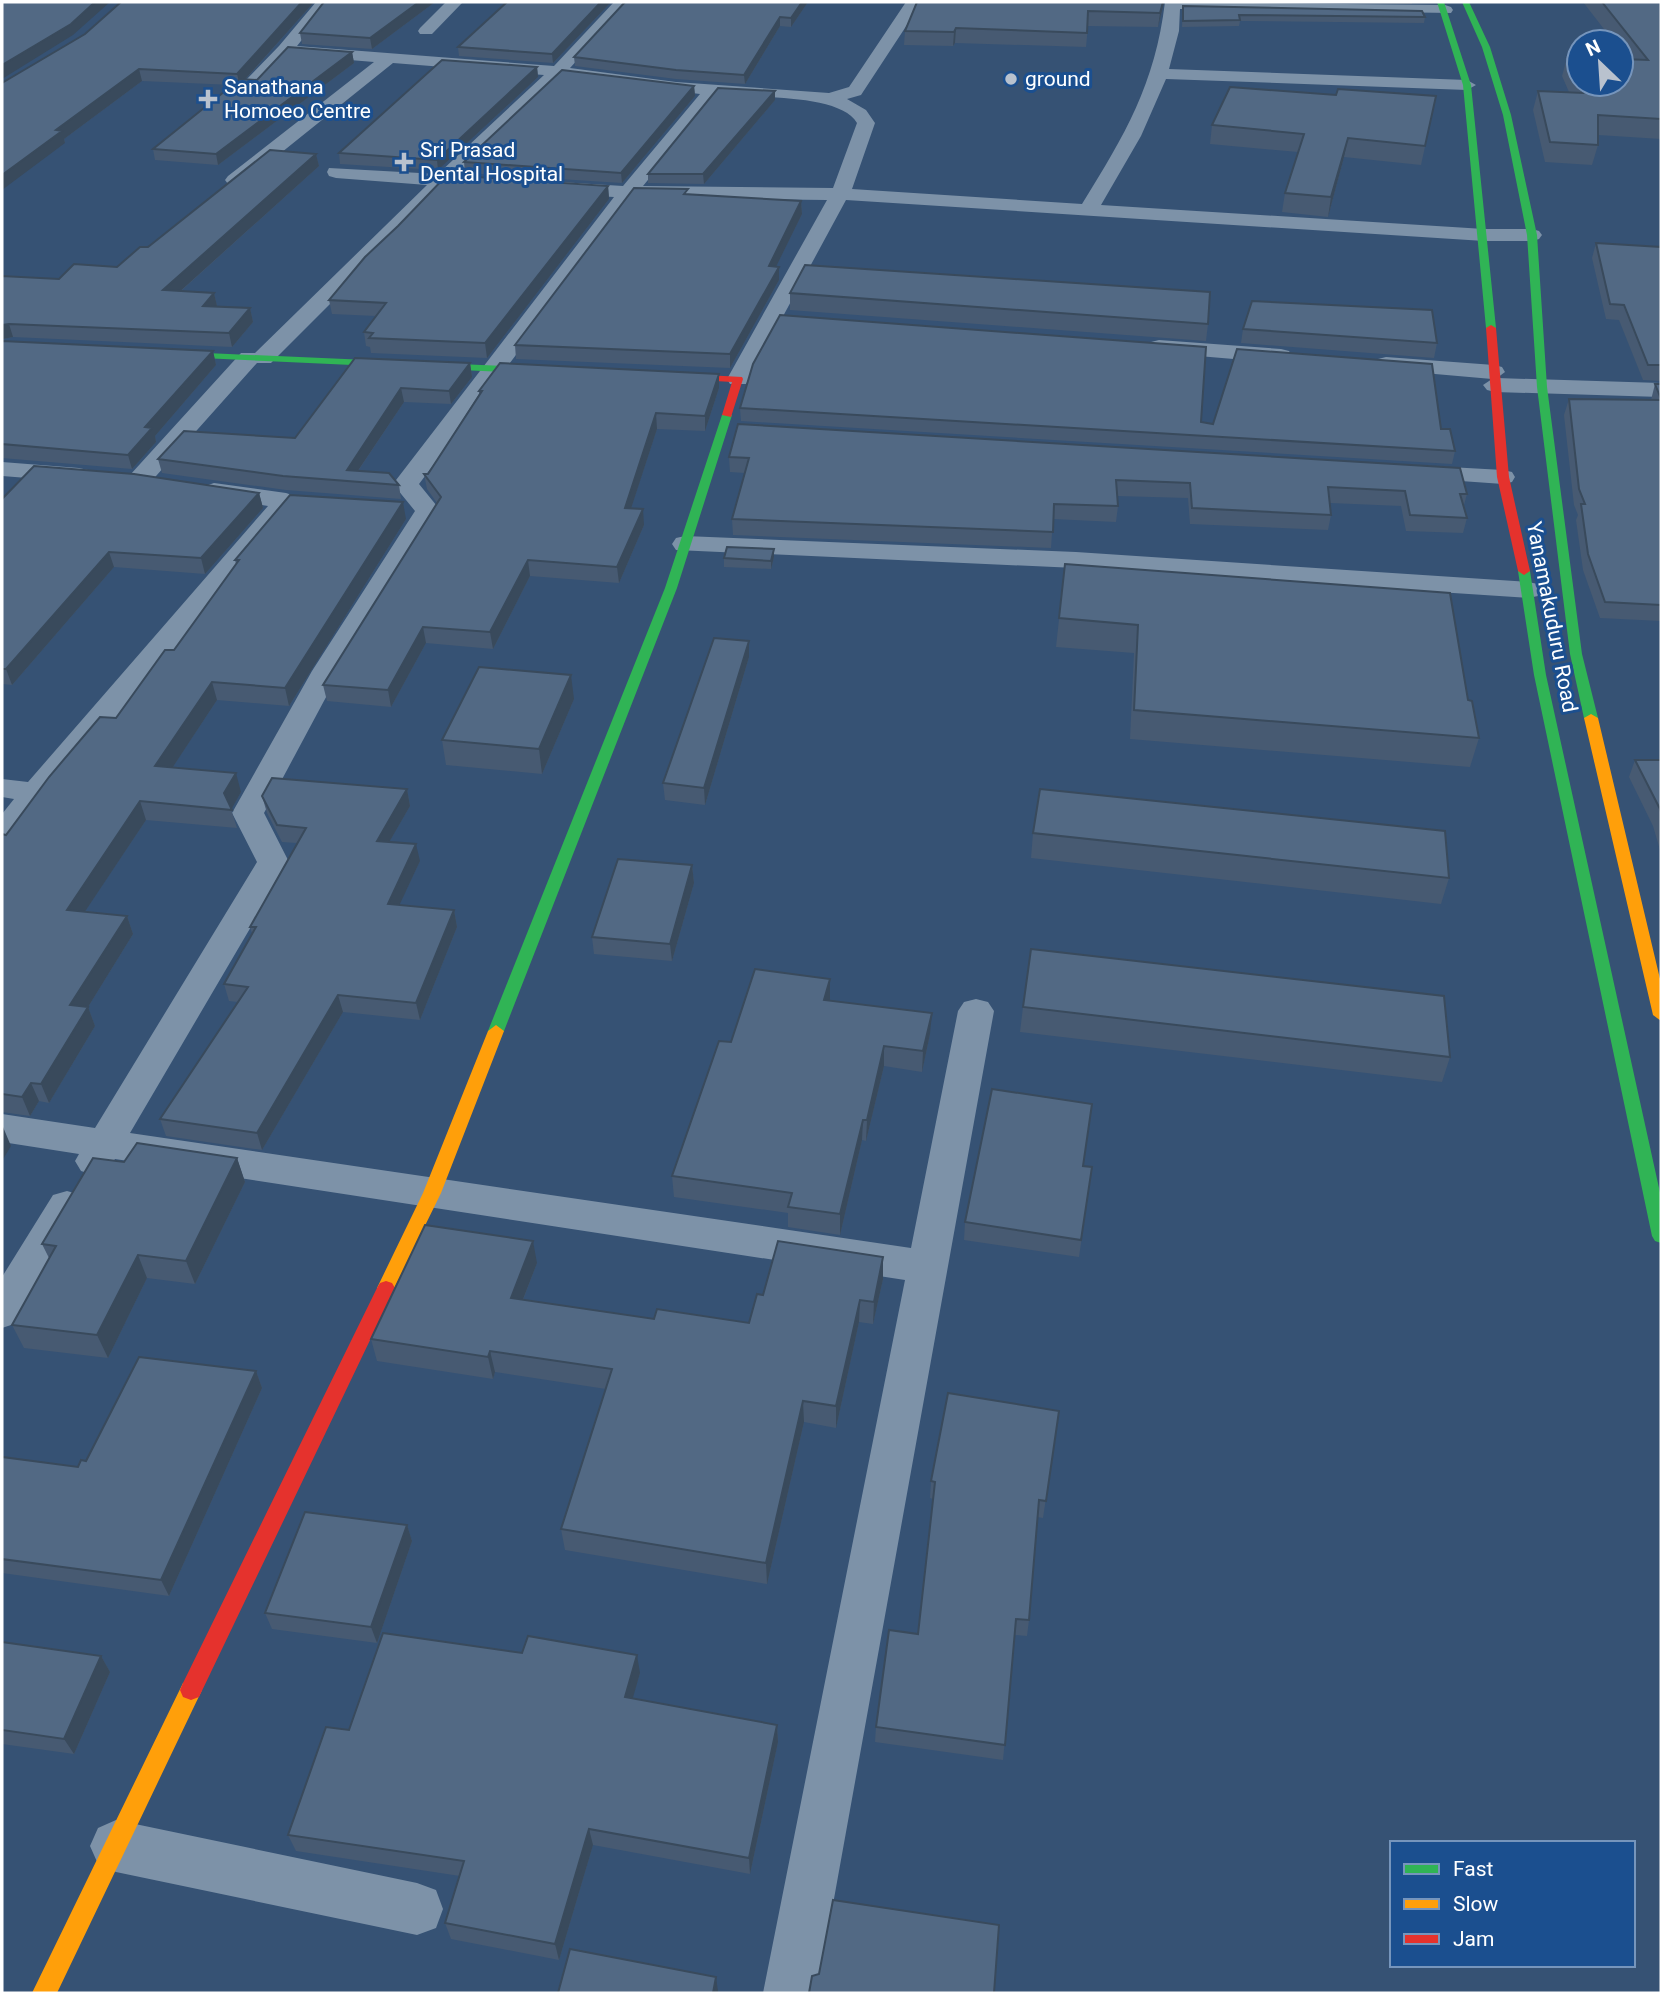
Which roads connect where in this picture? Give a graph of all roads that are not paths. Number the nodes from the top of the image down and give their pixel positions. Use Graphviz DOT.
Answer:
graph roads {
  1 [pos="324,2"];
  2 [pos="455,2"];
  3 [pos="622,2"];
  4 [pos="914,2"];
  5 [pos="1465,2"];
  6 [pos="1173,3"];
  7 [pos="1442,6"];
  8 [pos="426,31"];
  9 [pos="285,50"];
  10 [pos="389,58"];
  11 [pos="558,71"];
  12 [pos="1159,74"];
  13 [pos="251,85"];
  14 [pos="1467,86"];
  15 [pos="712,90"];
  16 [pos="829,98"];
  17 [pos="335,172"];
  18 [pos="441,181"];
  19 [pos="508,185"];
  20 [pos="534,187"];
  21 [pos="225,188"];
  22 [pos="628,192"];
  23 [pos="840,194"];
  24 [pos="1088,210"];
  25 [pos="1484,235"];
  26 [pos="1532,235"];
  27 [pos="772,318"];
  28 [pos="800,320"];
  29 [pos="1133,345"];
  30 [pos="152,354"];
  31 [pos="256,358"];
  32 [pos="1300,358"];
  33 [pos="1369,363"];
  34 [pos="493,368"];
  35 [pos="561,371"];
  36 [pos="656,375"];
  37 [pos="738,379"];
  38 [pos="1494,379"];
  39 [pos="1542,387"];
  40 [pos="1661,390"];
  41 [pos="722,430"];
  42 [pos="750,432"];
  43 [pos="15,470"];
  44 [pos="1392,470"];
  45 [pos="1503,477"];
  46 [pos="119,479"];
  47 [pos="166,484"];
  48 [pos="193,488"];
  49 [pos="2,492"];
  50 [pos="389,508"];
  51 [pos="428,511"];
  52 [pos="685,544"];
  53 [pos="1528,590"];
  54 [pos="2,788"];
  55 [pos="36,792"];
  56 [pos="2,835"];
  57 [pos="976,1011"];
  58 [pos="1661,1015"];
  59 [pos="2,1128"];
  60 [pos="106,1143"];
  61 [pos="432,1193"];
  62 [pos="1661,1236"];
  63 [pos="928,1267"];
  64 [pos="2,1311"];
  65 [pos="116,1846"];
  66 [pos="417,1909"];
  67 [pos="44,1993"];
  68 [pos="789,1993"];
  1 -- 9 [label="street"];
  2 -- 8 [label="street"];
  3 -- 11 [label="street"];
  4 -- 16 [label="street"];
  5 -- 26 [label="street, Yanamakuduru Road"];
  6 -- 7 [label="street"];
  6 -- 12 [label="street"];
  7 -- 14 [label="street, Yanamakuduru Road"];
  9 -- 10 [label="street"];
  9 -- 13 [label="street"];
  10 -- 11 [label="street"];
  10 -- 21 [label="street"];
  11 -- 15 [label="street"];
  11 -- 18 [label="street"];
  12 -- 14 [label="street"];
  12 -- 24 [label="street"];
  14 -- 25 [label="street, Yanamakuduru Road"];
  15 -- 16 [label="street"];
  15 -- 22 [label="street"];
  16 -- 23 [label="street"];
  17 -- 18 [label="street"];
  18 -- 19 [label="street"];
  18 -- 31 [label="street"];
  20 -- 22 [label="street"];
  22 -- 23 [label="street"];
  22 -- 34 [label="street"];
  23 -- 24 [label="street"];
  23 -- 27 [label="street"];
  24 -- 25 [label="street"];
  25 -- 26 [label="street"];
  25 -- 38 [label="street, Yanamakuduru Road"];
  26 -- 39 [label="street, Yanamakuduru Road"];
  27 -- 28 [label="street"];
  27 -- 37 [label="street"];
  29 -- 32 [label="street"];
  30 -- 31 [label="street"];
  31 -- 34 [label="street"];
  31 -- 46 [label="street"];
  33 -- 38 [label="street"];
  34 -- 35 [label="street"];
  34 -- 51 [label="street"];
  36 -- 37 [label="street"];
  37 -- 41 [label="street"];
  38 -- 39 [label="street"];
  38 -- 45 [label="street, Yanamakuduru Road"];
  39 -- 40 [label="street"];
  39 -- 58 [label="street, Yanamakuduru Road"];
  41 -- 42 [label="street"];
  41 -- 52 [label="street"];
  43 -- 46 [label="street"];
  43 -- 49 [label="street"];
  44 -- 45 [label="street"];
  45 -- 53 [label="street, Yanamakuduru Road"];
  46 -- 47 [label="street"];
  48 -- 55 [label="street"];
  50 -- 51 [label="street"];
  51 -- 60 [label="street"];
  52 -- 53 [label="street"];
  52 -- 61 [label="street"];
  53 -- 62 [label="street, Yanamakuduru Road"];
  54 -- 55 [label="street"];
  55 -- 56 [label="street"];
  57 -- 63 [label="street"];
  59 -- 60 [label="street"];
  60 -- 61 [label="street"];
  60 -- 64 [label="street"];
  61 -- 63 [label="street"];
  61 -- 65 [label="street"];
  63 -- 68 [label="street"];
  65 -- 66 [label="street"];
  65 -- 67 [label="street"];
}
